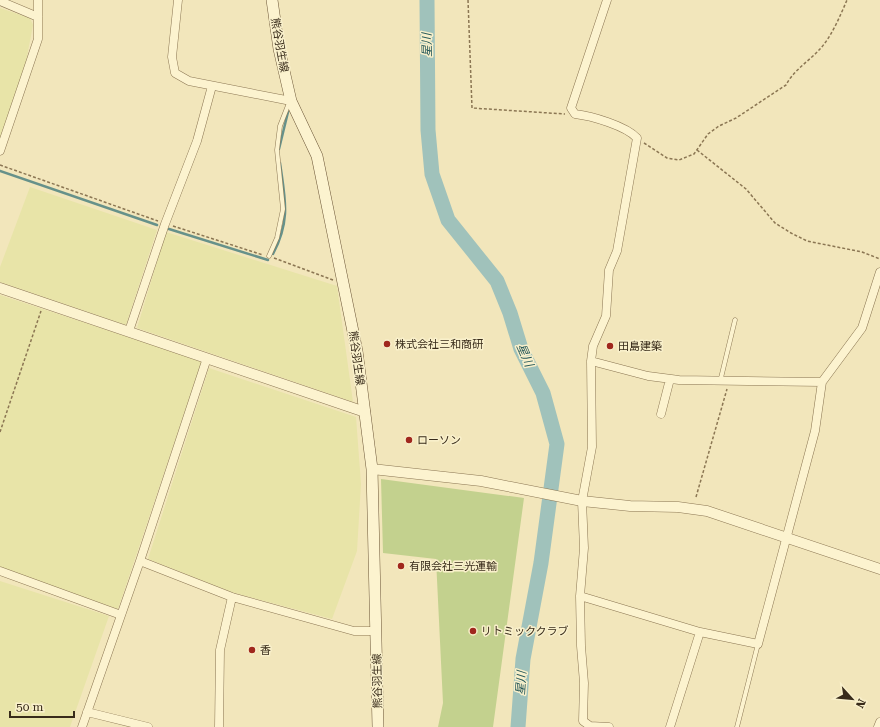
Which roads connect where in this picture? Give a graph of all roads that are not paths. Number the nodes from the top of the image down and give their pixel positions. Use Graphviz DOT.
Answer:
graph roads {
  1 [pos="38,0"];
  2 [pos="178,0"];
  3 [pos="272,0"];
  4 [pos="607,0"];
  5 [pos="0,1"];
  6 [pos="38,17"];
  7 [pos="212,86"];
  8 [pos="290,101"];
  9 [pos="0,151"];
  10 [pos="268,256"];
  11 [pos="880,272"];
  12 [pos="0,288"];
  13 [pos="735,320"];
  14 [pos="129,331"];
  15 [pos="207,358"];
  16 [pos="592,361"];
  17 [pos="670,379"];
  18 [pos="720,382"];
  19 [pos="822,382"];
  20 [pos="365,412"];
  21 [pos="661,414"];
  22 [pos="372,470"];
  23 [pos="578,500"];
  24 [pos="787,537"];
  25 [pos="140,561"];
  26 [pos="880,569"];
  27 [pos="0,571"];
  28 [pos="580,596"];
  29 [pos="232,597"];
  30 [pos="121,615"];
  31 [pos="376,631"];
  32 [pos="700,632"];
  33 [pos="758,644"];
  34 [pos="87,712"];
  35 [pos="880,722"];
  36 [pos="82,727"];
  37 [pos="148,727"];
  38 [pos="219,727"];
  39 [pos="378,727"];
  40 [pos="609,727"];
  41 [pos="670,727"];
  42 [pos="737,727"];
  43 [pos="878,727"];
  1 -- 6 [label="street"];
  2 -- 7 [label="street"];
  3 -- 8 [label="main road, 熊谷羽生線"];
  4 -- 16 [label="street"];
  5 -- 6 [label="street"];
  6 -- 9 [label="street"];
  7 -- 8 [label="street"];
  7 -- 14 [label="street"];
  8 -- 10 [label="lane"];
  8 -- 20 [label="main road, 熊谷羽生線"];
  11 -- 19 [label="street"];
  12 -- 14 [label="street"];
  13 -- 18 [label="lane"];
  14 -- 15 [label="street"];
  15 -- 20 [label="street"];
  15 -- 25 [label="street"];
  16 -- 17 [label="street"];
  16 -- 23 [label="street"];
  17 -- 18 [label="street"];
  17 -- 21 [label="street"];
  18 -- 19 [label="street"];
  19 -- 24 [label="street"];
  20 -- 22 [label="main road, 熊谷羽生線"];
  22 -- 23 [label="street"];
  22 -- 31 [label="main road, 熊谷羽生線"];
  23 -- 24 [label="street"];
  23 -- 28 [label="street"];
  24 -- 26 [label="street"];
  24 -- 33 [label="street"];
  25 -- 29 [label="street"];
  25 -- 30 [label="street"];
  27 -- 30 [label="street"];
  28 -- 32 [label="street"];
  28 -- 40 [label="street"];
  29 -- 31 [label="street"];
  29 -- 38 [label="street"];
  30 -- 34 [label="street"];
  31 -- 39 [label="main road, 熊谷羽生線"];
  32 -- 33 [label="street"];
  32 -- 41 [label="street"];
  33 -- 42 [label="lane"];
  34 -- 36 [label="street"];
  34 -- 37 [label="street"];
  35 -- 43 [label="street"];
}
